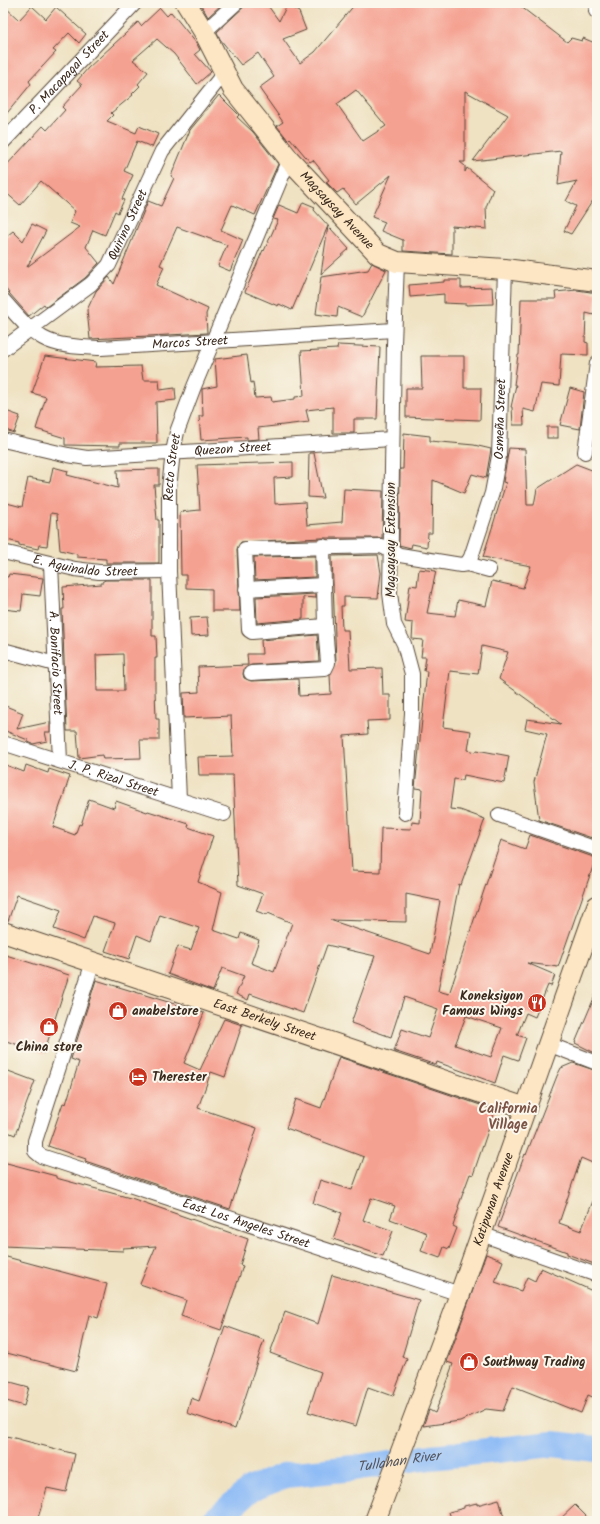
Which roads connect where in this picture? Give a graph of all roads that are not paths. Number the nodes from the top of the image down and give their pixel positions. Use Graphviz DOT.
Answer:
graph roads {
  1 [pos="135,3"];
  2 [pos="186,3"];
  3 [pos="236,3"];
  4 [pos="204,32"];
  5 [pos="224,73"];
  6 [pos="3,142"];
  7 [pos="289,159"];
  8 [pos="397,262"];
  9 [pos="505,269"];
  10 [pos="597,281"];
  11 [pos="3,300"];
  12 [pos="30,329"];
  13 [pos="394,330"];
  14 [pos="214,340"];
  15 [pos="3,349"];
  16 [pos="597,364"];
  17 [pos="392,439"];
  18 [pos="3,440"];
  19 [pos="173,452"];
  20 [pos="585,452"];
  21 [pos="322,546"];
  22 [pos="391,550"];
  23 [pos="3,552"];
  24 [pos="51,564"];
  25 [pos="466,564"];
  26 [pos="489,570"];
  27 [pos="169,571"];
  28 [pos="324,585"];
  29 [pos="246,589"];
  30 [pos="325,626"];
  31 [pos="3,650"];
  32 [pos="56,664"];
  33 [pos="251,673"];
  34 [pos="3,743"];
  35 [pos="60,761"];
  36 [pos="179,799"];
  37 [pos="405,813"];
  38 [pos="224,814"];
  39 [pos="499,815"];
  40 [pos="597,849"];
  41 [pos="597,906"];
  42 [pos="3,932"];
  43 [pos="94,962"];
  44 [pos="548,1044"];
  45 [pos="597,1063"];
  46 [pos="526,1108"];
  47 [pos="481,1234"];
  48 [pos="597,1275"];
  49 [pos="460,1294"];
  50 [pos="375,1520"];
  1 -- 6 [label="street, P. Macapagal Street"];
  2 -- 4 [label="street, Magsaysay Avenue"];
  3 -- 4 [label="street"];
  4 -- 5 [label="street, Magsaysay Avenue"];
  5 -- 7 [label="street, Magsaysay Avenue"];
  5 -- 12 [label="street, Quirino Street"];
  7 -- 8 [label="street, Magsaysay Avenue"];
  7 -- 14 [label="street, Recto Street"];
  8 -- 9 [label="street, Magsaysay Avenue"];
  8 -- 13 [label="street, Magsaysay Extension"];
  9 -- 10 [label="street, Magsaysay Avenue"];
  9 -- 25 [label="street, Osmeña Street"];
  11 -- 12 [label="street, Marcos Street"];
  12 -- 14 [label="street, Marcos Street"];
  12 -- 15 [label="street, Quirino Street"];
  13 -- 14 [label="street, Marcos Street"];
  13 -- 17 [label="street, Magsaysay Extension"];
  14 -- 19 [label="street, Recto Street"];
  16 -- 20 [label="street"];
  17 -- 19 [label="street, Quezon Street"];
  17 -- 22 [label="street, Magsaysay Extension"];
  18 -- 19 [label="street, Quezon Street"];
  19 -- 27 [label="street, Recto Street"];
  21 -- 22 [label="street"];
  21 -- 28 [label="street"];
  21 -- 29 [label="street"];
  22 -- 25 [label="street"];
  22 -- 37 [label="street, Magsaysay Extension"];
  23 -- 24 [label="street, E. Aguinaldo Street"];
  24 -- 27 [label="street, E. Aguinaldo Street"];
  24 -- 32 [label="street, A. Bonifacio Street"];
  25 -- 26 [label="street"];
  27 -- 36 [label="street, Recto Street"];
  28 -- 29 [label="street"];
  28 -- 30 [label="street"];
  29 -- 30 [label="street"];
  30 -- 33 [label="street"];
  31 -- 32 [label="street"];
  32 -- 35 [label="street, A. Bonifacio Street"];
  34 -- 35 [label="street, J. P. Rizal Street"];
  35 -- 36 [label="street, J. P. Rizal Street"];
  36 -- 38 [label="street, J. P. Rizal Street"];
  39 -- 40 [label="street"];
  41 -- 44 [label="street, Katipunan Avenue"];
  42 -- 43 [label="street, East Berkely Street"];
  43 -- 46 [label="street, East Berkely Street"];
  43 -- 49 [label="street, East Los Angeles Street"];
  44 -- 45 [label="street"];
  44 -- 46 [label="street, Katipunan Avenue"];
  46 -- 47 [label="street, Katipunan Avenue"];
  47 -- 48 [label="street"];
  47 -- 49 [label="street, Katipunan Avenue"];
  49 -- 50 [label="street, Katipunan Avenue"];
}
